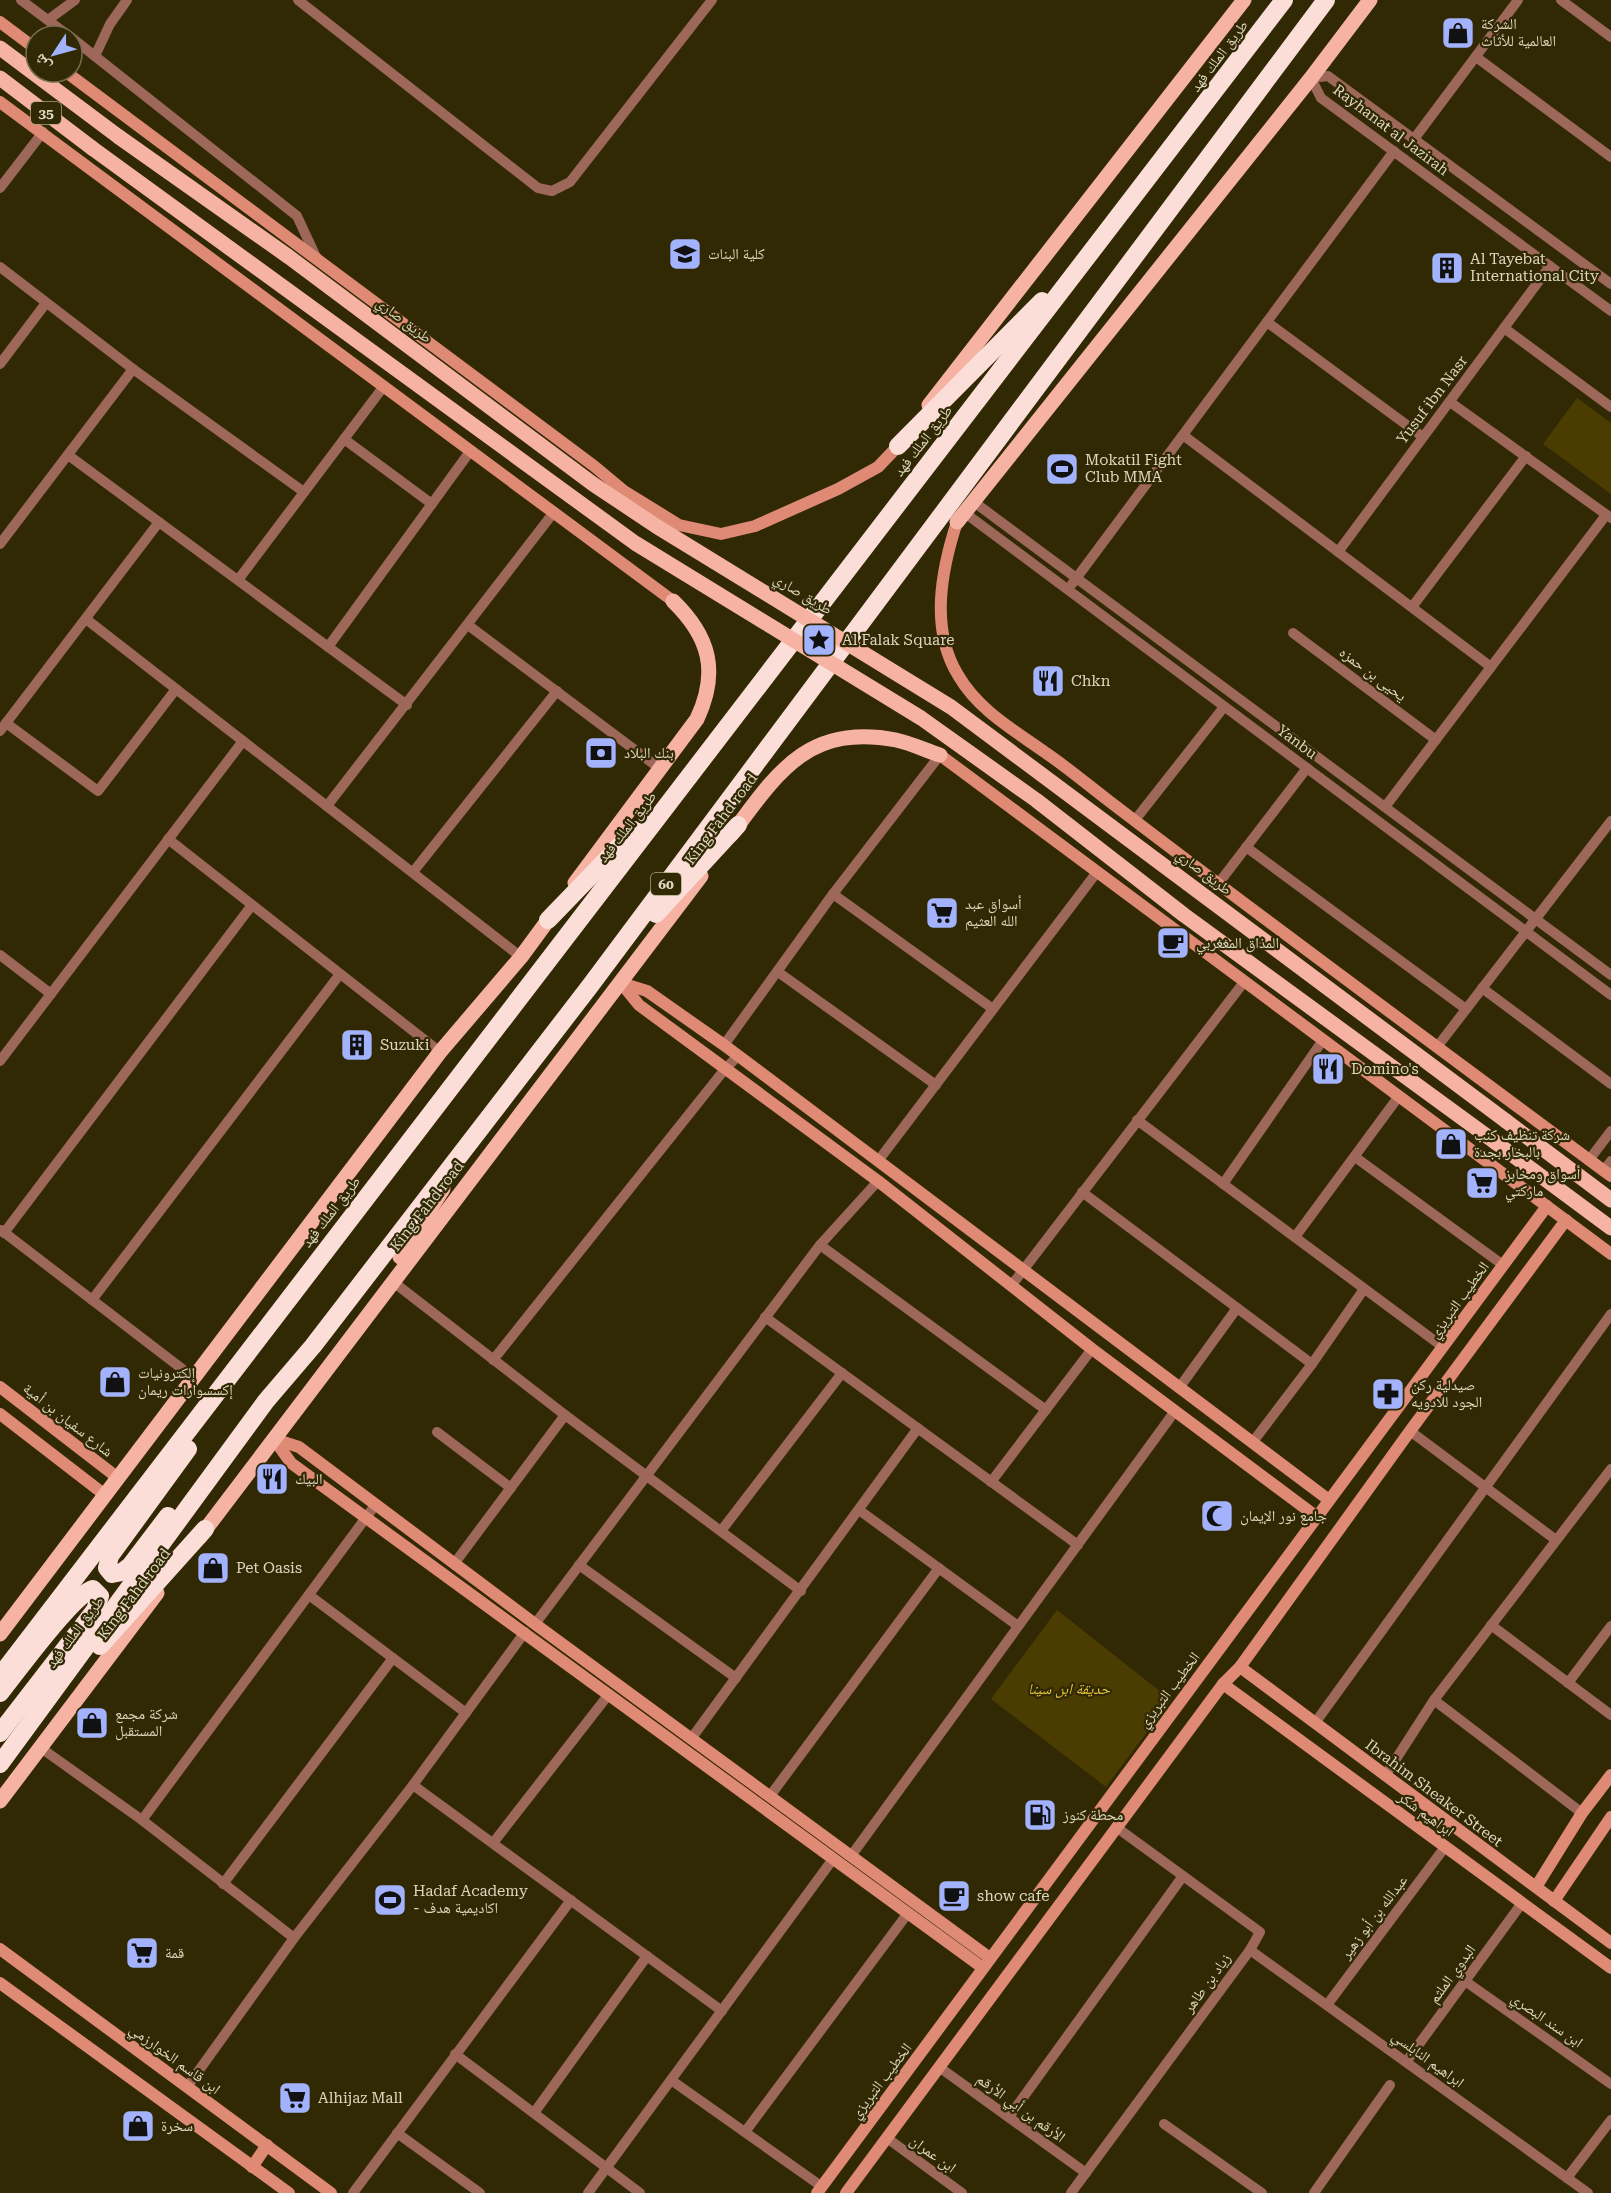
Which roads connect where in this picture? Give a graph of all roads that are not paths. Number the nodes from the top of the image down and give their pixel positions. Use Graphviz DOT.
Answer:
graph roads {
  1 [pos="21,0"];
  2 [pos="75,0"];
  3 [pos="113,0"];
  4 [pos="298,0"];
  5 [pos="712,0"];
  6 [pos="1244,0"];
  7 [pos="1284,0"];
  8 [pos="1326,0"];
  9 [pos="1370,0"];
  10 [pos="1518,0"];
  11 [pos="1561,0"];
  12 [pos="125,3"];
  13 [pos="48,20"];
  14 [pos="0,22"];
  15 [pos="53,24"];
  16 [pos="1611,37"];
  17 [pos="24,40"];
  18 [pos="0,48"];
  19 [pos="84,48"];
  20 [pos="95,56"];
  21 [pos="1476,57"];
  22 [pos="0,78"];
  23 [pos="1311,78"];
  24 [pos="82,84"];
  25 [pos="0,87"];
  26 [pos="0,102"];
  27 [pos="43,132"];
  28 [pos="1414,139"];
  29 [pos="92,148"];
  30 [pos="1394,151"];
  31 [pos="1611,157"];
  32 [pos="0,188"];
  33 [pos="1094,249"];
  34 [pos="317,259"];
  35 [pos="1550,266"];
  36 [pos="0,267"];
  37 [pos="1611,284"];
  38 [pos="46,303"];
  39 [pos="1611,311"];
  40 [pos="1266,322"];
  41 [pos="1504,328"];
  42 [pos="0,364"];
  43 [pos="133,369"];
  44 [pos="384,386"];
  45 [pos="1450,402"];
  46 [pos="1611,407"];
  47 [pos="1183,435"];
  48 [pos="1423,437"];
  49 [pos="344,439"];
  50 [pos="898,446"];
  51 [pos="471,450"];
  52 [pos="68,454"];
  53 [pos="1526,456"];
  54 [pos="304,492"];
  55 [pos="432,504"];
  56 [pos="554,512"];
  57 [pos="965,512"];
  58 [pos="1609,516"];
  59 [pos="159,522"];
  60 [pos="0,544"];
  61 [pos="1338,552"];
  62 [pos="1076,578"];
  63 [pos="238,580"];
  64 [pos="1068,590"];
  65 [pos="673,601"];
  66 [pos="1412,607"];
  67 [pos="86,619"];
  68 [pos="468,625"];
  69 [pos="1293,633"];
  70 [pos="328,646"];
  71 [pos="1491,667"];
  72 [pos="176,689"];
  73 [pos="557,691"];
  74 [pos="407,705"];
  75 [pos="1224,707"];
  76 [pos="3,727"];
  77 [pos="1436,740"];
  78 [pos="243,741"];
  79 [pos="940,756"];
  80 [pos="659,768"];
  81 [pos="1307,768"];
  82 [pos="695,769"];
  83 [pos="327,806"];
  84 [pos="1385,807"];
  85 [pos="1135,820"];
  86 [pos="1611,821"];
  87 [pos="738,825"];
  88 [pos="168,840"];
  89 [pos="1246,847"];
  90 [pos="413,872"];
  91 [pos="1097,872"];
  92 [pos="1218,884"];
  93 [pos="833,894"];
  94 [pos="252,905"];
  95 [pos="1535,919"];
  96 [pos="548,920"];
  97 [pos="1526,932"];
  98 [pos="0,955"];
  99 [pos="521,957"];
  100 [pos="778,972"];
  101 [pos="340,974"];
  102 [pos="1611,975"];
  103 [pos="1244,982"];
  104 [pos="621,983"];
  105 [pos="590,986"];
  106 [pos="1482,988"];
  107 [pos="51,994"];
  108 [pos="1611,996"];
  109 [pos="993,1009"];
  110 [pos="1466,1009"];
  111 [pos="1323,1040"];
  112 [pos="724,1045"];
  113 [pos="1437,1047"];
  114 [pos="440,1052"];
  115 [pos="738,1056"];
  116 [pos="0,1061"];
  117 [pos="725,1069"];
  118 [pos="1611,1084"];
  119 [pos="936,1085"];
  120 [pos="1399,1096"];
  121 [pos="1137,1120"];
  122 [pos="486,1122"];
  123 [pos="1611,1131"];
  124 [pos="1354,1157"];
  125 [pos="1589,1160"];
  126 [pos="878,1161"];
  127 [pos="1609,1169"];
  128 [pos="878,1181"];
  129 [pos="1222,1184"];
  130 [pos="1082,1192"];
  131 [pos="1611,1200"];
  132 [pos="1547,1206"];
  133 [pos="1566,1220"];
  134 [pos="1611,1228"];
  135 [pos="2,1232"];
  136 [pos="1295,1238"];
  137 [pos="819,1245"];
  138 [pos="1611,1254"];
  139 [pos="1503,1265"];
  140 [pos="1024,1269"];
  141 [pos="392,1281"];
  142 [pos="1011,1286"];
  143 [pos="1364,1288"];
  144 [pos="92,1300"];
  145 [pos="281,1307"];
  146 [pos="1237,1308"];
  147 [pos="1611,1314"];
  148 [pos="765,1317"];
  149 [pos="1443,1347"];
  150 [pos="1092,1349"];
  151 [pos="335,1358"];
  152 [pos="493,1359"];
  153 [pos="1312,1364"];
  154 [pos="842,1373"];
  155 [pos="194,1378"];
  156 [pos="0,1387"];
  157 [pos="1179,1388"];
  158 [pos="266,1401"];
  159 [pos="1046,1410"];
  160 [pos="1175,1411"];
  161 [pos="0,1414"];
  162 [pos="564,1415"];
  163 [pos="918,1428"];
  164 [pos="1410,1431"];
  165 [pos="437,1432"];
  166 [pos="274,1439"];
  167 [pos="1252,1443"];
  168 [pos="1611,1469"];
  169 [pos="646,1476"];
  170 [pos="118,1478"];
  171 [pos="992,1482"];
  172 [pos="1485,1487"];
  173 [pos="511,1488"];
  174 [pos="105,1495"];
  175 [pos="1329,1500"];
  176 [pos="376,1504"];
  177 [pos="859,1510"];
  178 [pos="367,1517"];
  179 [pos="1317,1517"];
  180 [pos="205,1529"];
  181 [pos="721,1531"];
  182 [pos="1556,1540"];
  183 [pos="1078,1545"];
  184 [pos="454,1564"];
  185 [pos="579,1565"];
  186 [pos="939,1568"];
  187 [pos="801,1591"];
  188 [pos="309,1595"];
  189 [pos="1491,1625"];
  190 [pos="1018,1626"];
  191 [pos="1611,1626"];
  192 [pos="530,1628"];
  193 [pos="0,1634"];
  194 [pos="393,1658"];
  195 [pos="1240,1667"];
  196 [pos="0,1676"];
  197 [pos="736,1678"];
  198 [pos="1568,1683"];
  199 [pos="1223,1684"];
  200 [pos="0,1693"];
  201 [pos="609,1694"];
  202 [pos="1434,1700"];
  203 [pos="466,1713"];
  204 [pos="1611,1715"];
  205 [pos="30,1723"];
  206 [pos="1315,1723"];
  207 [pos="0,1733"];
  208 [pos="691,1739"];
  209 [pos="40,1748"];
  210 [pos="0,1764"];
  211 [pos="1611,1775"];
  212 [pos="1385,1776"];
  213 [pos="413,1785"];
  214 [pos="770,1796"];
  215 [pos="0,1801"];
  216 [pos="1582,1813"];
  217 [pos="1611,1818"];
  218 [pos="142,1820"];
  219 [pos="1116,1827"];
  220 [pos="493,1843"];
  221 [pos="1445,1847"];
  222 [pos="851,1856"];
  223 [pos="833,1859"];
  224 [pos="1183,1876"];
  225 [pos="223,1884"];
  226 [pos="1536,1887"];
  227 [pos="571,1900"];
  228 [pos="1554,1901"];
  229 [pos="1522,1903"];
  230 [pos="908,1912"];
  231 [pos="294,1938"];
  232 [pos="1611,1943"];
  233 [pos="0,1950"];
  234 [pos="1250,1950"];
  235 [pos="647,1956"];
  236 [pos="987,1963"];
  237 [pos="1611,1968"];
  238 [pos="1465,1981"];
  239 [pos="0,1983"];
  240 [pos="1328,2006"];
  241 [pos="722,2011"];
  242 [pos="455,2054"];
  243 [pos="1406,2062"];
  244 [pos="939,2067"];
  245 [pos="671,2080"];
  246 [pos="1611,2084"];
  247 [pos="1390,2085"];
  248 [pos="187,2087"];
  249 [pos="534,2113"];
  250 [pos="1009,2117"];
  251 [pos="1611,2120"];
  252 [pos="1164,2124"];
  253 [pos="745,2132"];
  254 [pos="397,2133"];
  255 [pos="887,2138"];
  256 [pos="267,2145"];
  257 [pos="252,2167"];
  258 [pos="607,2168"];
  259 [pos="1086,2173"];
  260 [pos="1567,2178"];
  261 [pos="819,2190"];
  262 [pos="950,2190"];
  263 [pos="289,2193"];
  264 [pos="331,2193"];
  265 [pos="353,2193"];
  266 [pos="480,2193"];
  267 [pos="588,2193"];
  268 [pos="640,2193"];
  269 [pos="846,2193"];
  270 [pos="962,2193"];
  271 [pos="1071,2193"];
  272 [pos="1262,2193"];
  273 [pos="1314,2193"];
  274 [pos="1588,2193"];
  1 -- 13 [label="street"];
  2 -- 13 [label="street"];
  3 -- 12 [label="street"];
  4 -- 5 [label="street"];
  6 -- 50 [label="main road"];
  7 -- 33 [label="highway, طريق الملك فهد"];
  8 -- 105 [label="highway, طريق الملك فهد / 60"];
  9 -- 23 [label="main road"];
  10 -- 21 [label="street"];
  11 -- 16 [label="street"];
  12 -- 20 [label="street"];
  13 -- 15 [label="street"];
  14 -- 17 [label="street"];
  18 -- 131 [label="main road, طريق صاري / 35, bridge"];
  19 -- 20 [label="street"];
  20 -- 34 [label="street"];
  21 -- 28 [label="street"];
  21 -- 31 [label="street"];
  22 -- 29 [label="main road, 35"];
  23 -- 28 [label="street, Rayhanat al Jazirah"];
  23 -- 30 [label="street, Rayhanat al Jazirah"];
  23 -- 57 [label="main road"];
  24 -- 34 [label="street"];
  25 -- 29 [label="street"];
  26 -- 27 [label="street"];
  27 -- 32 [label="street"];
  27 -- 44 [label="street"];
  28 -- 37 [label="street, Rayhanat al Jazirah"];
  29 -- 134 [label="main road, 35, bridge"];
  30 -- 35 [label="street, Rayhanat al Jazirah"];
  30 -- 40 [label="street"];
  33 -- 50 [label="highway"];
  33 -- 82 [label="highway, طريق الملك فهد"];
  34 -- 50 [label="street"];
  35 -- 39 [label="street, Rayhanat al Jazirah"];
  35 -- 41 [label="street, Yusuf ibn Nasr"];
  36 -- 38 [label="street"];
  38 -- 42 [label="street"];
  38 -- 43 [label="street"];
  40 -- 47 [label="street"];
  40 -- 48 [label="street"];
  41 -- 45 [label="street, Yusuf ibn Nasr"];
  41 -- 46 [label="street"];
  43 -- 52 [label="street"];
  43 -- 54 [label="street"];
  44 -- 49 [label="street"];
  44 -- 51 [label="street"];
  45 -- 48 [label="street, Yusuf ibn Nasr"];
  45 -- 53 [label="street"];
  47 -- 61 [label="street"];
  47 -- 62 [label="street"];
  48 -- 61 [label="street, Yusuf ibn Nasr"];
  49 -- 54 [label="street"];
  49 -- 55 [label="street"];
  51 -- 55 [label="street"];
  51 -- 56 [label="street"];
  52 -- 59 [label="street"];
  52 -- 60 [label="street"];
  53 -- 58 [label="street"];
  53 -- 66 [label="street"];
  54 -- 63 [label="street"];
  55 -- 70 [label="street"];
  56 -- 65 [label="street"];
  56 -- 68 [label="street"];
  57 -- 62 [label="street, Yanbu"];
  57 -- 64 [label="street, Yanbu"];
  57 -- 85 [label="street"];
  58 -- 71 [label="street"];
  59 -- 63 [label="street"];
  59 -- 67 [label="street"];
  61 -- 66 [label="street"];
  62 -- 64 [label="street"];
  62 -- 84 [label="street, Yanbu"];
  63 -- 70 [label="street"];
  64 -- 75 [label="street, Yanbu"];
  65 -- 80 [label="main road, طريق الملك فهد"];
  66 -- 71 [label="street"];
  67 -- 72 [label="street"];
  67 -- 76 [label="street"];
  68 -- 73 [label="street"];
  68 -- 74 [label="street"];
  69 -- 77 [label="street, يحيى بن حمزه"];
  70 -- 74 [label="street"];
  71 -- 77 [label="street"];
  72 -- 76 [label="street"];
  72 -- 78 [label="street"];
  73 -- 80 [label="street"];
  73 -- 90 [label="street"];
  74 -- 83 [label="street"];
  75 -- 81 [label="street, Yanbu"];
  75 -- 85 [label="street"];
  77 -- 84 [label="street"];
  78 -- 83 [label="street"];
  78 -- 88 [label="street"];
  79 -- 87 [label="main road, King Fahd road"];
  79 -- 91 [label="street"];
  79 -- 93 [label="street"];
  80 -- 96 [label="main road, طريق الملك فهد"];
  81 -- 89 [label="street"];
  81 -- 97 [label="street, Yanbu"];
  82 -- 96 [label="highway"];
  82 -- 145 [label="highway, طريق الملك فهد"];
  83 -- 90 [label="street"];
  84 -- 95 [label="street, Yanbu"];
  85 -- 92 [label="street"];
  86 -- 95 [label="street"];
  87 -- 104 [label="main road, King Fahd road"];
  87 -- 105 [label="highway"];
  88 -- 94 [label="street"];
  88 -- 107 [label="street"];
  89 -- 92 [label="street"];
  89 -- 110 [label="street"];
  90 -- 99 [label="street"];
  91 -- 103 [label="street"];
  91 -- 109 [label="street"];
  92 -- 113 [label="street"];
  93 -- 100 [label="street"];
  93 -- 109 [label="street"];
  94 -- 101 [label="street"];
  94 -- 135 [label="street"];
  95 -- 97 [label="street"];
  95 -- 102 [label="street, Yanbu"];
  96 -- 99 [label="main road, طريق الملك فهد"];
  97 -- 106 [label="street"];
  97 -- 108 [label="street, Yanbu"];
  98 -- 107 [label="street"];
  99 -- 114 [label="main road, طريق الملك فهد"];
  100 -- 112 [label="street"];
  100 -- 119 [label="street"];
  101 -- 114 [label="street"];
  101 -- 144 [label="street"];
  103 -- 111 [label="street"];
  103 -- 121 [label="street"];
  104 -- 112 [label="street"];
  104 -- 117 [label="street"];
  104 -- 141 [label="main road, King Fahd road"];
  105 -- 122 [label="highway, طريق الملك فهد / 60"];
  106 -- 110 [label="street"];
  106 -- 118 [label="street"];
  107 -- 116 [label="street"];
  109 -- 119 [label="street"];
  110 -- 113 [label="street"];
  111 -- 120 [label="street"];
  111 -- 129 [label="street"];
  112 -- 115 [label="street"];
  113 -- 125 [label="street"];
  114 -- 155 [label="main road, طريق الملك فهد"];
  115 -- 117 [label="street"];
  115 -- 126 [label="street"];
  117 -- 128 [label="street"];
  117 -- 152 [label="street"];
  119 -- 126 [label="street"];
  120 -- 124 [label="street"];
  120 -- 132 [label="street"];
  121 -- 129 [label="street"];
  121 -- 130 [label="street"];
  122 -- 151 [label="main road, طريق الملك فهد"];
  122 -- 158 [label="highway, طريق الملك فهد / 60"];
  123 -- 125 [label="street"];
  124 -- 136 [label="street"];
  124 -- 139 [label="street"];
  125 -- 127 [label="street"];
  126 -- 140 [label="street"];
  128 -- 137 [label="street"];
  128 -- 142 [label="street"];
  129 -- 136 [label="street"];
  130 -- 140 [label="street"];
  130 -- 146 [label="street"];
  132 -- 133 [label="street"];
  132 -- 139 [label="street, الخطيب التبريزي"];
  133 -- 138 [label="street"];
  133 -- 164 [label="street"];
  135 -- 144 [label="street"];
  136 -- 143 [label="street"];
  137 -- 148 [label="street"];
  137 -- 159 [label="street"];
  139 -- 149 [label="street, الخطيب التبريزي"];
  140 -- 142 [label="street"];
  140 -- 157 [label="street"];
  141 -- 151 [label="main road, King Fahd road"];
  141 -- 152 [label="street"];
  142 -- 150 [label="street"];
  143 -- 149 [label="street"];
  143 -- 153 [label="street"];
  144 -- 155 [label="street"];
  145 -- 158 [label="highway"];
  145 -- 196 [label="highway, طريق الملك فهد"];
  146 -- 153 [label="street"];
  146 -- 157 [label="street"];
  147 -- 172 [label="street"];
  148 -- 154 [label="street"];
  148 -- 169 [label="street"];
  149 -- 175 [label="street, الخطيب التبريزي"];
  150 -- 159 [label="street"];
  150 -- 160 [label="street"];
  151 -- 166 [label="main road, King Fahd road"];
  152 -- 162 [label="street"];
  153 -- 167 [label="street"];
  154 -- 163 [label="street"];
  154 -- 181 [label="street"];
  155 -- 170 [label="main road, طريق الملك فهد"];
  156 -- 170 [label="street, شارع سفيان بن أمية"];
  157 -- 167 [label="street"];
  158 -- 205 [label="highway, طريق الملك فهد / 60"];
  159 -- 171 [label="street"];
  160 -- 179 [label="street"];
  160 -- 183 [label="street"];
  161 -- 174 [label="street"];
  162 -- 169 [label="street"];
  162 -- 173 [label="street"];
  163 -- 171 [label="street"];
  163 -- 177 [label="street"];
  164 -- 172 [label="street"];
  164 -- 195 [label="street"];
  165 -- 173 [label="street"];
  166 -- 176 [label="street"];
  166 -- 178 [label="street"];
  166 -- 180 [label="main road, King Fahd road"];
  167 -- 175 [label="street"];
  168 -- 182 [label="street"];
  169 -- 181 [label="street"];
  169 -- 185 [label="street"];
  170 -- 174 [label="main road, طريق الملك فهد"];
  171 -- 183 [label="street"];
  172 -- 182 [label="street"];
  172 -- 206 [label="street"];
  173 -- 184 [label="street"];
  174 -- 193 [label="main road, طريق الملك فهد"];
  175 -- 179 [label="street, الخطيب التبريزي"];
  176 -- 178 [label="street"];
  176 -- 184 [label="street"];
  177 -- 186 [label="street"];
  177 -- 187 [label="street"];
  178 -- 188 [label="street"];
  178 -- 192 [label="street"];
  179 -- 236 [label="street, الخطيب التبريزي"];
  180 -- 205 [label="highway"];
  180 -- 209 [label="main road, King Fahd road"];
  181 -- 187 [label="street"];
  182 -- 189 [label="street"];
  183 -- 190 [label="street"];
  184 -- 192 [label="street"];
  185 -- 192 [label="street"];
  185 -- 197 [label="street"];
  186 -- 190 [label="street"];
  186 -- 214 [label="street"];
  187 -- 197 [label="street"];
  188 -- 194 [label="street"];
  188 -- 218 [label="street"];
  189 -- 198 [label="street"];
  189 -- 202 [label="street"];
  190 -- 222 [label="street"];
  191 -- 198 [label="street"];
  192 -- 201 [label="street"];
  192 -- 203 [label="street"];
  192 -- 208 [label="street"];
  194 -- 203 [label="street"];
  194 -- 225 [label="street"];
  195 -- 199 [label="street"];
  195 -- 206 [label="street, Ibrahim Sheaker Street"];
  197 -- 208 [label="street"];
  198 -- 204 [label="street"];
  199 -- 219 [label="street"];
  199 -- 221 [label="street, ابراهيم شكر"];
  200 -- 207 [label="highway"];
  201 -- 220 [label="street"];
  201 -- 223 [label="street"];
  202 -- 212 [label="street"];
  202 -- 216 [label="street"];
  203 -- 213 [label="street"];
  205 -- 210 [label="highway, طريق الملك فهد / 60"];
  206 -- 212 [label="street, Ibrahim Sheaker Street"];
  208 -- 214 [label="street"];
  209 -- 215 [label="main road, King Fahd road"];
  209 -- 218 [label="street"];
  211 -- 216 [label="street"];
  212 -- 226 [label="street, Ibrahim Sheaker Street"];
  213 -- 220 [label="street"];
  213 -- 231 [label="street"];
  214 -- 222 [label="street"];
  216 -- 226 [label="street"];
  217 -- 228 [label="street"];
  218 -- 225 [label="street"];
  219 -- 224 [label="street, زياد بن طاهر"];
  219 -- 244 [label="street"];
  220 -- 227 [label="street"];
  221 -- 229 [label="street, ابراهيم شكر"];
  221 -- 240 [label="street, عبدالله بن أبو زهير"];
  222 -- 236 [label="street"];
  223 -- 230 [label="street"];
  223 -- 241 [label="street"];
  224 -- 234 [label="street, زياد بن طاهر"];
  224 -- 250 [label="street"];
  225 -- 231 [label="street"];
  226 -- 228 [label="street, Ibrahim Sheaker Street"];
  227 -- 235 [label="street"];
  227 -- 242 [label="street"];
  228 -- 232 [label="street, Ibrahim Sheaker Street"];
  229 -- 237 [label="street, ابراهيم شكر"];
  229 -- 238 [label="street, البدوي الملثم"];
  230 -- 236 [label="street"];
  230 -- 253 [label="street"];
  231 -- 248 [label="street"];
  233 -- 248 [label="street, ابن قاسم الخوارزمي"];
  234 -- 240 [label="street, ابراهيم النابلسي"];
  234 -- 259 [label="street, زياد بن طاهر"];
  235 -- 241 [label="street"];
  235 -- 249 [label="street"];
  236 -- 261 [label="street, الخطيب التبريزي"];
  238 -- 243 [label="street, البدوي الملثم"];
  238 -- 246 [label="street, ابن سند البصري"];
  239 -- 257 [label="street"];
  240 -- 243 [label="street, ابراهيم النابلسي"];
  241 -- 245 [label="street"];
  242 -- 249 [label="street"];
  242 -- 254 [label="street"];
  243 -- 260 [label="street, ابراهيم النابلسي"];
  244 -- 250 [label="street, الأرقم بن أبي الأرقم"];
  244 -- 255 [label="street"];
  245 -- 253 [label="street"];
  245 -- 258 [label="street"];
  247 -- 273 [label="street"];
  248 -- 256 [label="street, ابن قاسم الخوارزمي"];
  249 -- 258 [label="street"];
  250 -- 259 [label="street, الأرقم بن أبي الأرقم"];
  251 -- 260 [label="street"];
  252 -- 272 [label="street"];
  253 -- 261 [label="street"];
  254 -- 265 [label="street"];
  254 -- 266 [label="street"];
  255 -- 262 [label="street, ابن عمران"];
  255 -- 269 [label="street"];
  256 -- 257 [label="street"];
  256 -- 264 [label="street, ابن قاسم الخوارزمي"];
  257 -- 263 [label="street"];
  258 -- 267 [label="street"];
  258 -- 268 [label="street"];
  259 -- 271 [label="street, زياد بن طاهر"];
  260 -- 274 [label="street, ابراهيم النابلسي"];
  262 -- 270 [label="street, ابن عمران"];
}
